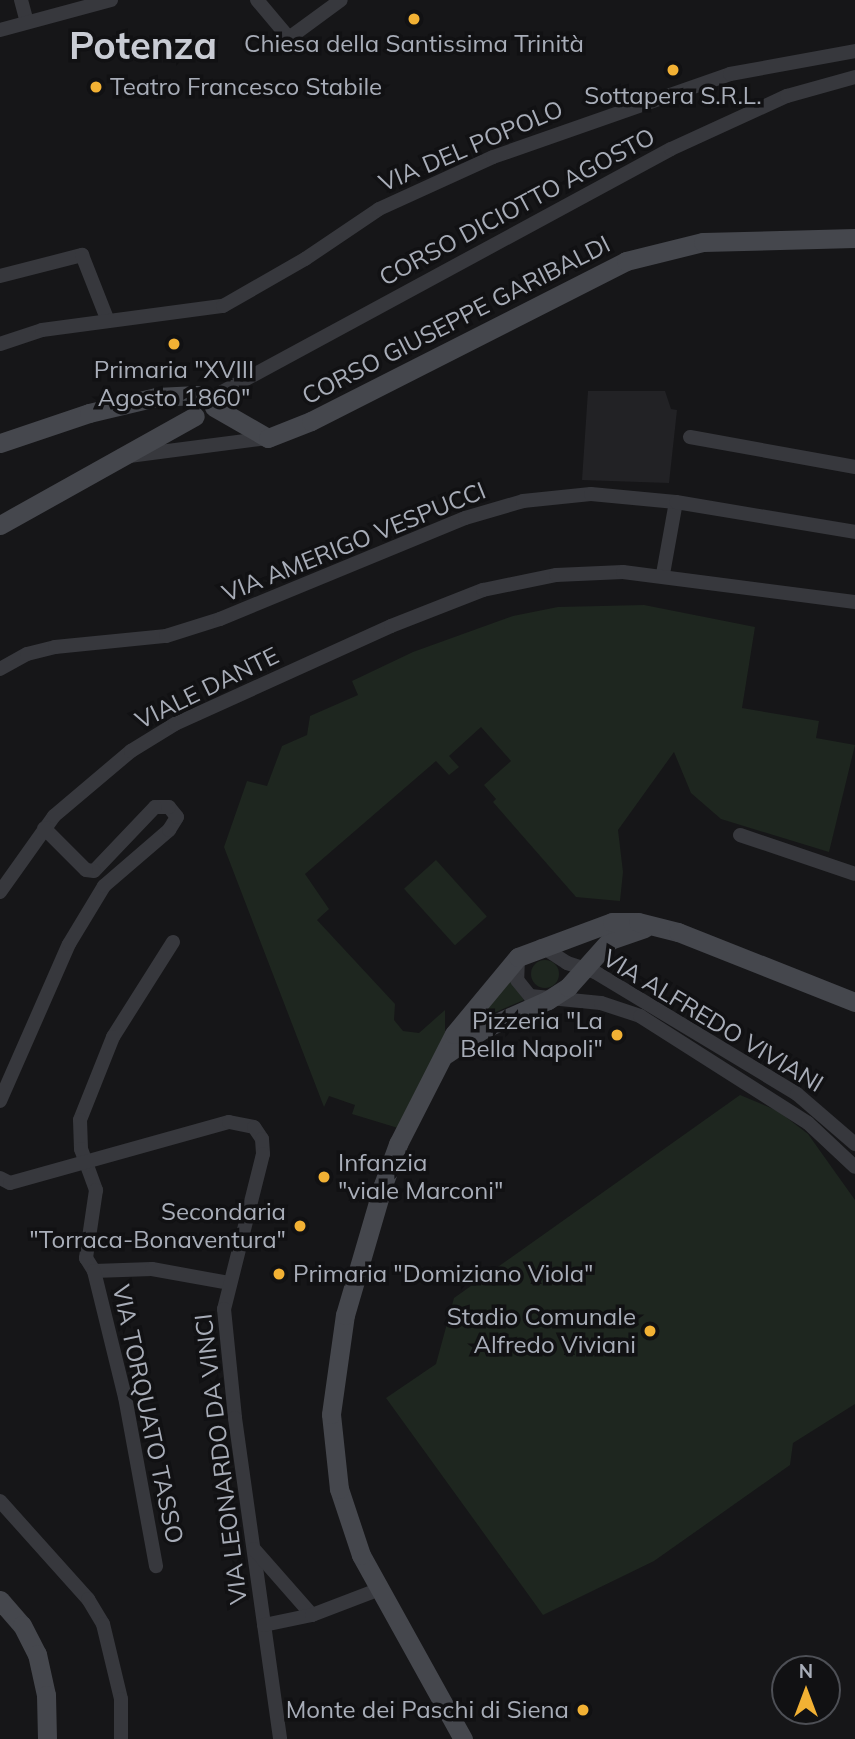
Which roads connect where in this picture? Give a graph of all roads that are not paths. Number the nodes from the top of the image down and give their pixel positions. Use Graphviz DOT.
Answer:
graph roads {
  1 [pos="21,0"];
  2 [pos="111,0"];
  3 [pos="257,0"];
  4 [pos="341,0"];
  5 [pos="26,19"];
  6 [pos="0,30"];
  7 [pos="855,51"];
  8 [pos="855,78"];
  9 [pos="855,237"];
  10 [pos="0,276"];
  11 [pos="108,321"];
  12 [pos="0,344"];
  13 [pos="201,405"];
  14 [pos="690,437"];
  15 [pos="268,438"];
  16 [pos="0,443"];
  17 [pos="128,456"];
  18 [pos="855,467"];
  19 [pos="676,502"];
  20 [pos="0,525"];
  21 [pos="855,532"];
  22 [pos="663,574"];
  23 [pos="855,602"];
  24 [pos="0,669"];
  25 [pos="44,828"];
  26 [pos="740,835"];
  27 [pos="855,874"];
  28 [pos="0,892"];
  29 [pos="655,925"];
  30 [pos="173,942"];
  31 [pos="541,946"];
  32 [pos="519,957"];
  33 [pos="583,971"];
  34 [pos="548,1000"];
  35 [pos="855,1002"];
  36 [pos="445,1055"];
  37 [pos="0,1101"];
  38 [pos="855,1144"];
  39 [pos="85,1161"];
  40 [pos="855,1167"];
  41 [pos="0,1178"];
  42 [pos="94,1271"];
  43 [pos="229,1283"];
  44 [pos="0,1501"];
  45 [pos="253,1548"];
  46 [pos="156,1566"];
  47 [pos="377,1590"];
  48 [pos="0,1600"];
  49 [pos="312,1615"];
  50 [pos="264,1625"];
  51 [pos="47,1739"];
  52 [pos="121,1739"];
  53 [pos="280,1739"];
  54 [pos="463,1739"];
  1 -- 5 [label="street"];
  2 -- 5 [label="street"];
  3 -- 4 [label="street"];
  5 -- 6 [label="street"];
  7 -- 11 [label="street, VIA DEL POPOLO"];
  8 -- 13 [label="street, CORSO DICIOTTO AGOSTO"];
  9 -- 15 [label="street, CORSO GIUSEPPE GARIBALDI"];
  10 -- 11 [label="street"];
  11 -- 12 [label="street, VIA DEL POPOLO"];
  13 -- 15 [label="street"];
  13 -- 16 [label="street"];
  13 -- 17 [label="street"];
  14 -- 18 [label="street"];
  15 -- 17 [label="street"];
  17 -- 20 [label="street"];
  19 -- 21 [label="street, VIA AMERIGO VESPUCCI"];
  19 -- 22 [label="street"];
  19 -- 24 [label="street, VIA AMERIGO VESPUCCI"];
  22 -- 23 [label="street, VIALE DANTE"];
  22 -- 25 [label="street, VIALE DANTE"];
  25 -- 28 [label="street, VIALE DANTE"];
  25 -- 37 [label="street"];
  26 -- 27 [label="street"];
  29 -- 31 [label="street"];
  29 -- 33 [label="street"];
  29 -- 35 [label="street"];
  30 -- 39 [label="street, VIA TORQUATO TASSO"];
  31 -- 32 [label="street"];
  31 -- 33 [label="street, VIA ALFREDO VIVIANI"];
  32 -- 34 [label="street, VIA ALFREDO VIVIANI"];
  32 -- 36 [label="street"];
  33 -- 34 [label="street"];
  33 -- 38 [label="street, VIA ALFREDO VIVIANI"];
  34 -- 36 [label="street"];
  34 -- 40 [label="street, VIA ALFREDO VIVIANI"];
  36 -- 47 [label="street"];
  39 -- 41 [label="street, VIA LEONARDO DA VINCI"];
  39 -- 42 [label="street, VIA TORQUATO TASSO"];
  39 -- 43 [label="street, VIA LEONARDO DA VINCI"];
  42 -- 43 [label="street, VIA TORQUATO TASSO"];
  42 -- 46 [label="street, VIA TORQUATO TASSO"];
  43 -- 45 [label="street, VIA LEONARDO DA VINCI"];
  44 -- 52 [label="street"];
  45 -- 49 [label="street"];
  45 -- 50 [label="street, VIA LEONARDO DA VINCI"];
  47 -- 49 [label="street"];
  47 -- 54 [label="street"];
  48 -- 51 [label="street"];
  49 -- 50 [label="street"];
  50 -- 53 [label="street, VIA LEONARDO DA VINCI"];
}
